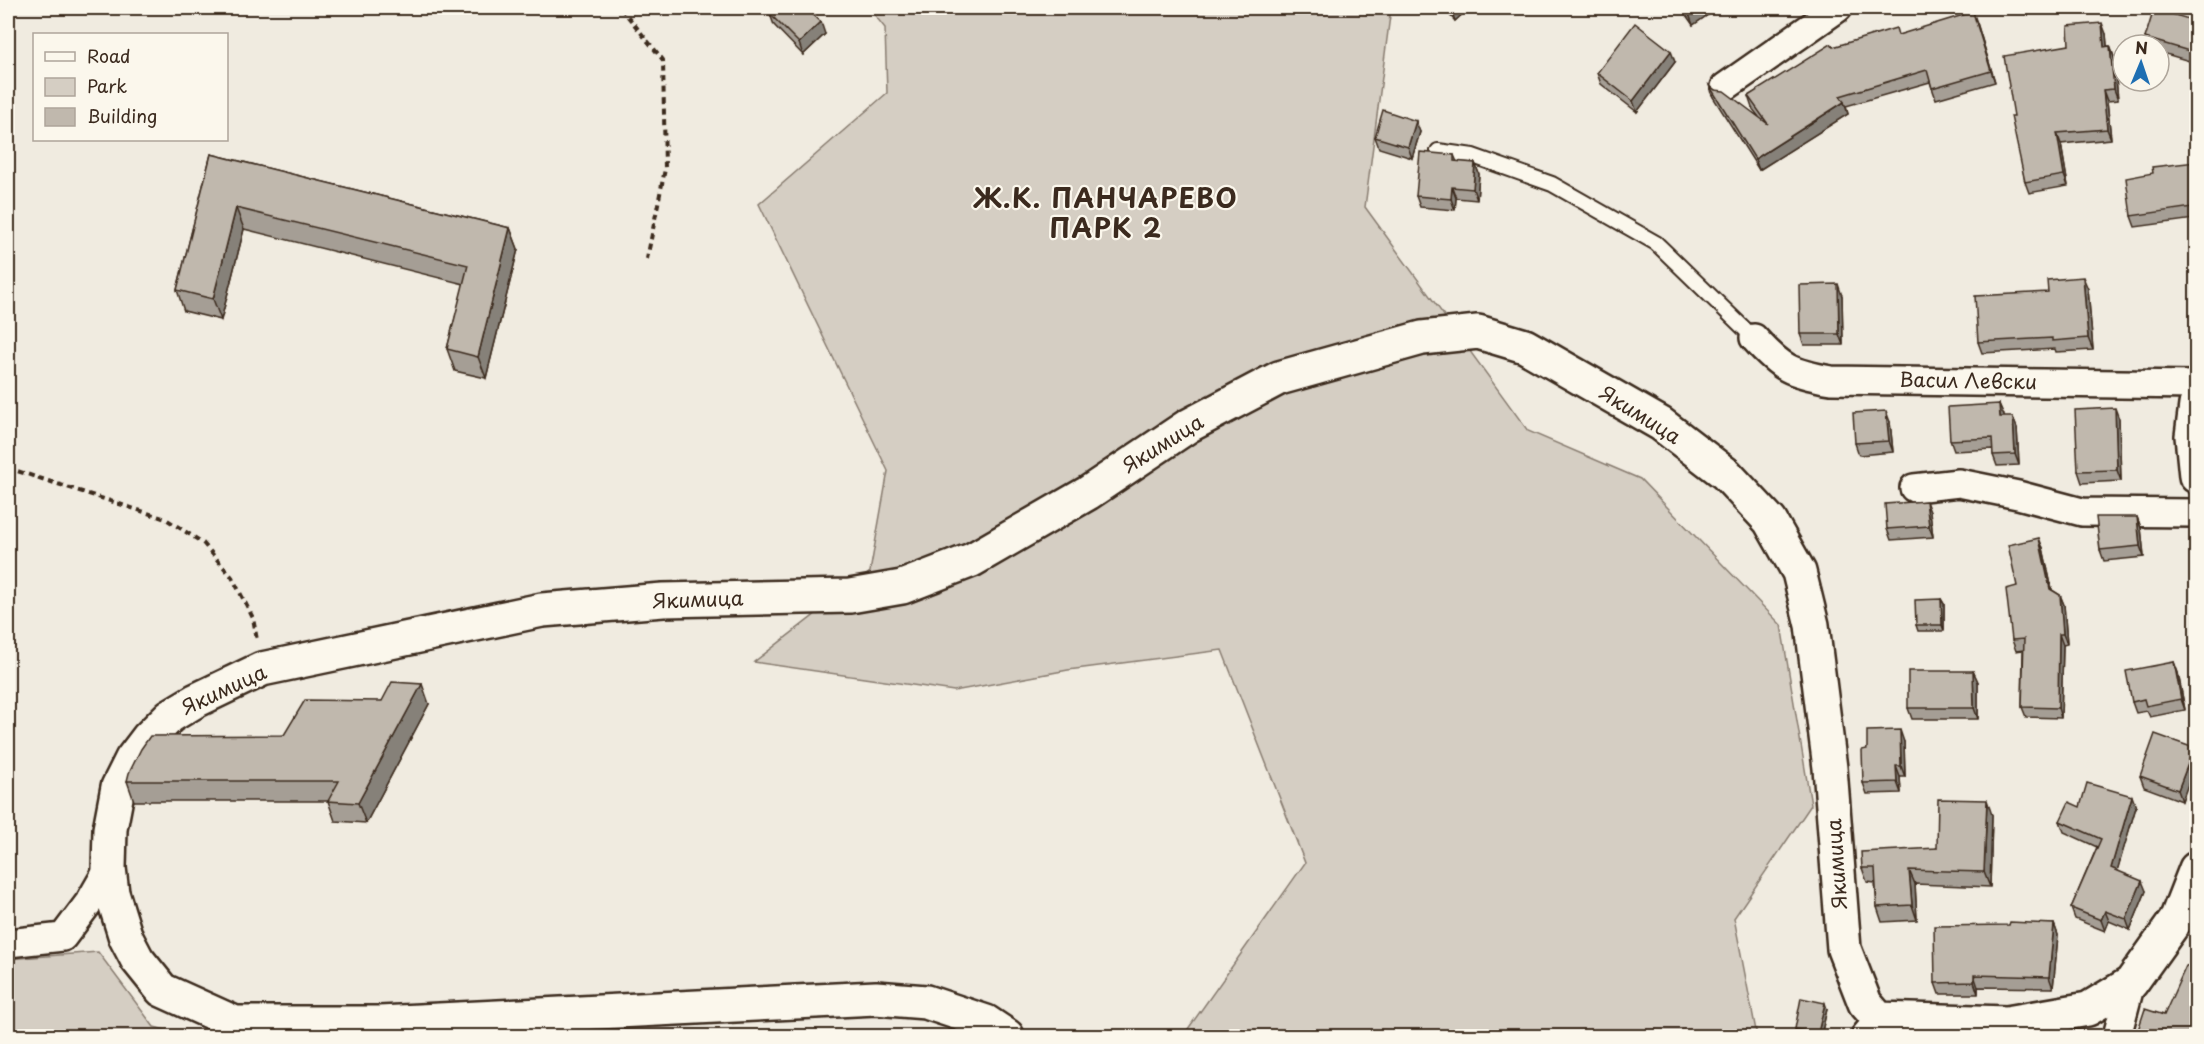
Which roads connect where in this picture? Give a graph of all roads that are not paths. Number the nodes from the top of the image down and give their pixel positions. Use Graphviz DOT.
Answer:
graph roads {
  1 [pos="1838,8"];
  2 [pos="1725,87"];
  3 [pos="1438,151"];
  4 [pos="1754,338"];
  5 [pos="2196,385"];
  6 [pos="2196,405"];
  7 [pos="2196,476"];
  8 [pos="1914,488"];
  9 [pos="2196,513"];
  10 [pos="109,868"];
  11 [pos="2196,868"];
  12 [pos="2186,915"];
  13 [pos="8,943"];
  14 [pos="2131,983"];
  15 [pos="1872,1028"];
  16 [pos="1007,1036"];
  17 [pos="2117,1036"];
  1 -- 2 [label="street"];
  3 -- 4 [label="lane"];
  4 -- 5 [label="street, Васил Левски"];
  6 -- 7 [label="street"];
  8 -- 9 [label="street"];
  10 -- 13 [label="street"];
  10 -- 15 [label="street, Якимица"];
  10 -- 16 [label="street, Якимица"];
  11 -- 12 [label="street"];
  12 -- 14 [label="street"];
  14 -- 15 [label="street"];
  14 -- 17 [label="street"];
}
